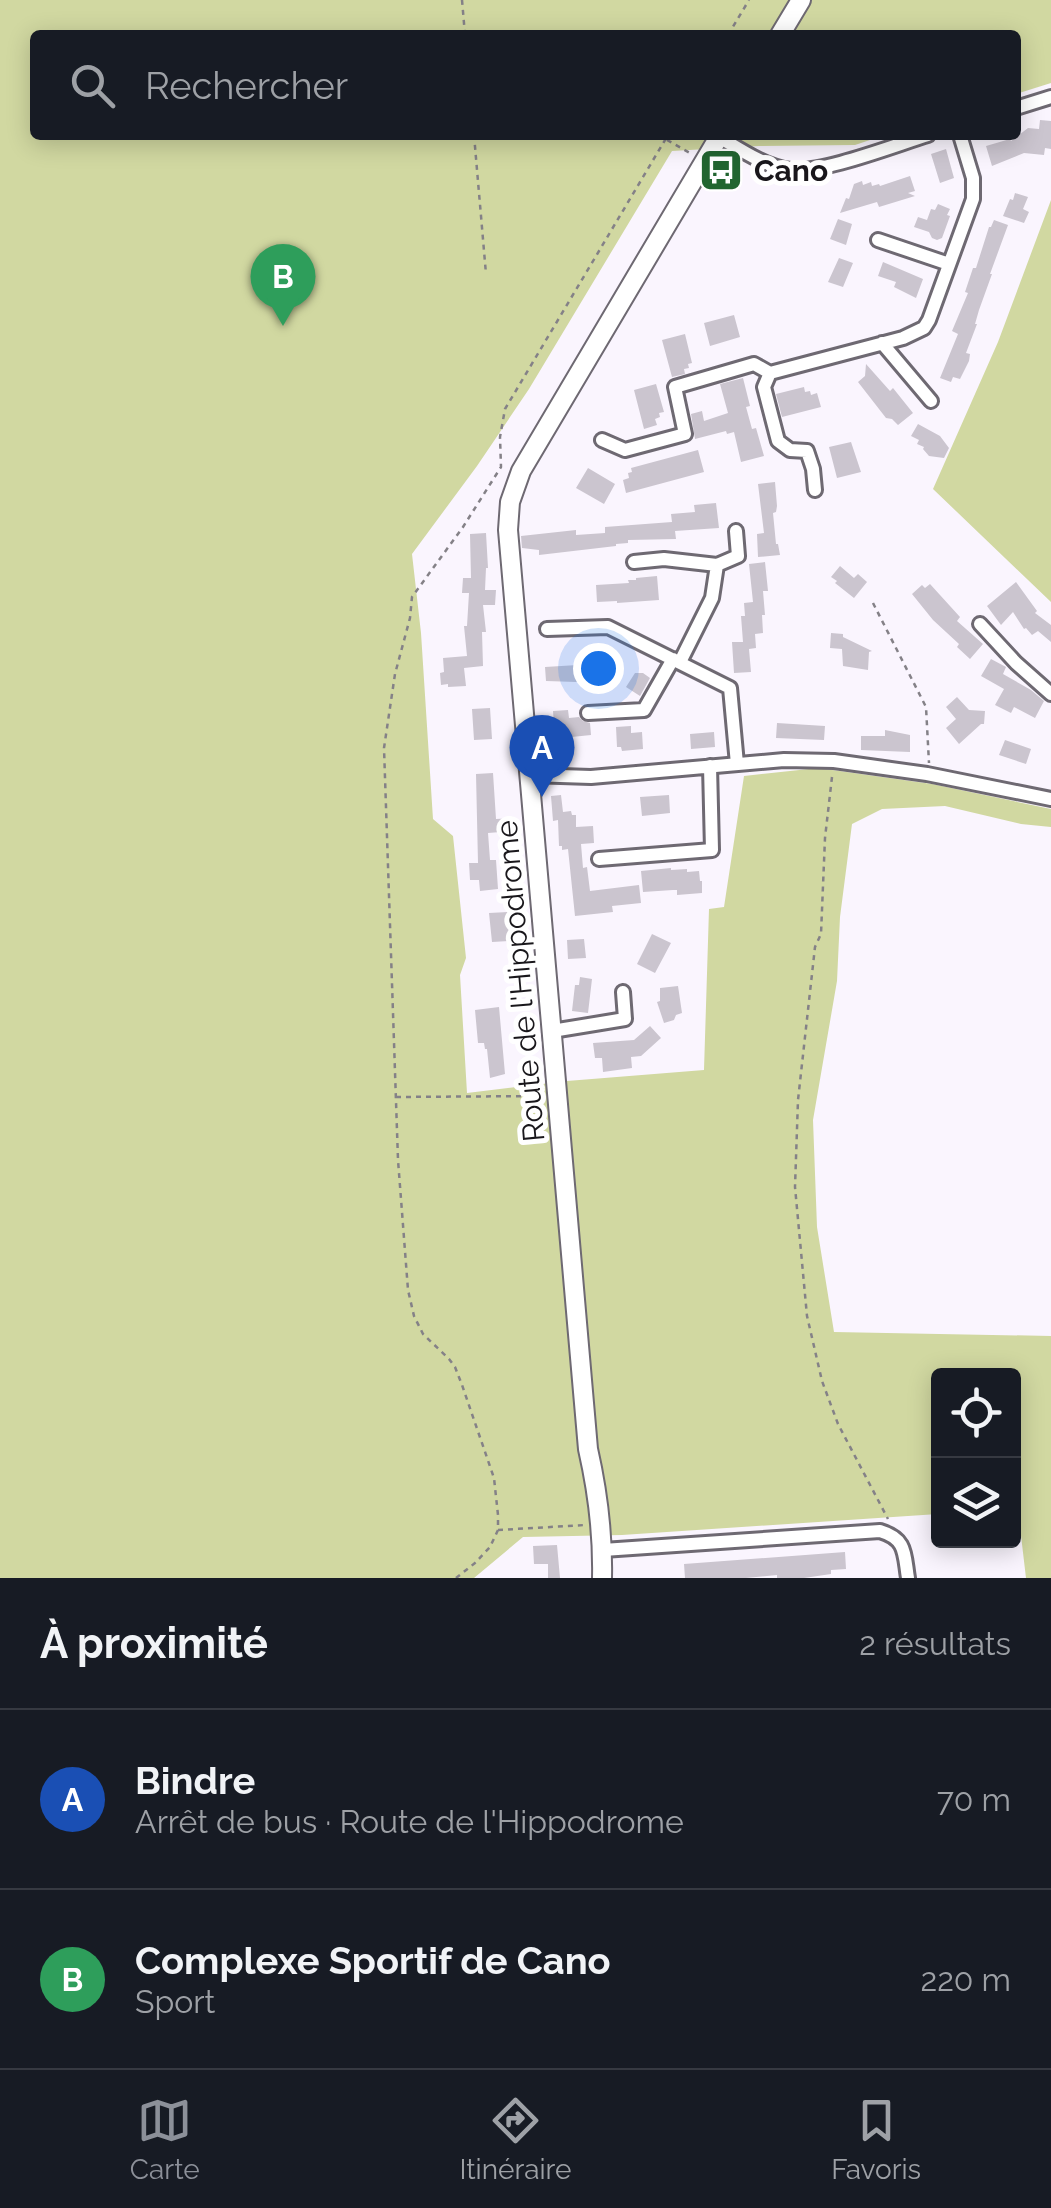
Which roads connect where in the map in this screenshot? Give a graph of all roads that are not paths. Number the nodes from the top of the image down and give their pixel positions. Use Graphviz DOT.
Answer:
graph roads {
  1 [pos="801,0"];
  2 [pos="783,30"];
  3 [pos="1051,97"];
  4 [pos="1021,106"];
  5 [pos="717,140"];
  6 [pos="726,140"];
  7 [pos="912,140"];
  8 [pos="962,140"];
  9 [pos="878,240"];
  10 [pos="949,264"];
  11 [pos="882,344"];
  12 [pos="770,373"];
  13 [pos="931,401"];
  14 [pos="602,440"];
  15 [pos="815,490"];
  16 [pos="736,530"];
  17 [pos="634,562"];
  18 [pos="717,565"];
  19 [pos="980,624"];
  20 [pos="547,629"];
  21 [pos="677,661"];
  22 [pos="1051,694"];
  23 [pos="588,713"];
  24 [pos="737,764"];
  25 [pos="710,766"];
  26 [pos="530,775"];
  27 [pos="1051,799"];
  28 [pos="599,859"];
  29 [pos="623,992"];
  30 [pos="552,1031"];
  31 [pos="602,1550"];
  32 [pos="602,1578"];
  33 [pos="908,1578"];
  1 -- 2 [label="main road"];
  3 -- 4 [label="street"];
  5 -- 26 [label="main road, Route de l'Hippodrome"];
  6 -- 7 [label="street"];
  8 -- 10 [label="street"];
  9 -- 10 [label="street"];
  10 -- 11 [label="street"];
  11 -- 12 [label="street"];
  11 -- 13 [label="street"];
  12 -- 14 [label="street"];
  12 -- 15 [label="street"];
  16 -- 18 [label="street"];
  17 -- 18 [label="street"];
  18 -- 21 [label="street"];
  19 -- 22 [label="street"];
  20 -- 21 [label="street"];
  21 -- 23 [label="street"];
  21 -- 24 [label="street"];
  24 -- 25 [label="street"];
  24 -- 27 [label="street"];
  25 -- 26 [label="street"];
  25 -- 28 [label="street"];
  26 -- 30 [label="main road, Route de l'Hippodrome"];
  29 -- 30 [label="street"];
  30 -- 31 [label="main road, Route de l'Hippodrome"];
  31 -- 32 [label="main road, Route de l'Hippodrome"];
  31 -- 33 [label="street"];
}
